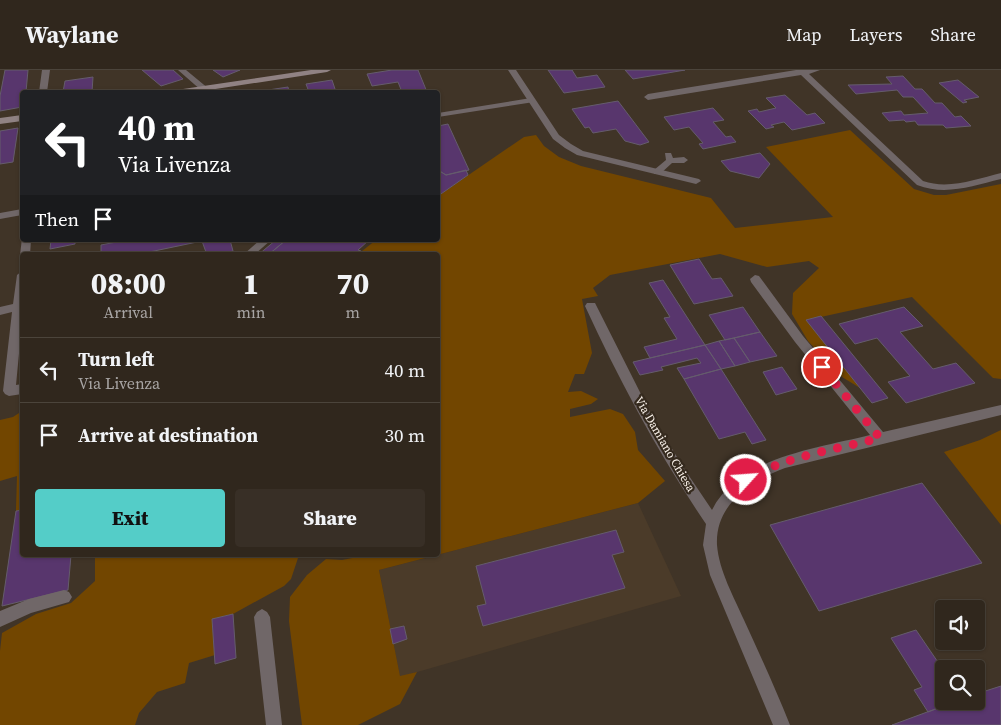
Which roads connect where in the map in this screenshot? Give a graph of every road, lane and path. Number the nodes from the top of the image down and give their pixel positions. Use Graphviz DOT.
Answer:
graph roads {
  1 [pos="46,70"];
  2 [pos="182,70"];
  3 [pos="327,70"];
  4 [pos="512,70"];
  5 [pos="816,70"];
  6 [pos="801,71"];
  7 [pos="205,89"];
  8 [pos="43,90"];
  9 [pos="198,90"];
  10 [pos="648,98"];
  11 [pos="531,100"];
  12 [pos="440,115"];
  13 [pos="20,118"];
  14 [pos="0,121"];
  15 [pos="684,160"];
  16 [pos="657,172"];
  17 [pos="1001,176"];
  18 [pos="696,180"];
  19 [pos="20,212"];
  20 [pos="0,216"];
  21 [pos="264,242"];
  22 [pos="252,252"];
  23 [pos="755,279"];
  24 [pos="20,296"];
  25 [pos="592,306"];
  26 [pos="19,307"];
  27 [pos="0,311"];
  28 [pos="20,389"];
  29 [pos="1001,410"];
  30 [pos="880,438"];
  31 [pos="713,523"];
  32 [pos="64,596"];
  33 [pos="262,617"];
  34 [pos="0,619"];
  35 [pos="782,724"];
  36 [pos="274,725"];
  1 -- 8 [label="street"];
  2 -- 7 [label="lane"];
  3 -- 7 [label="main road"];
  4 -- 11 [label="street"];
  5 -- 6 [label="street"];
  6 -- 10 [label="street"];
  6 -- 17 [label="street"];
  7 -- 9 [label="main road"];
  11 -- 12 [label="lane"];
  11 -- 16 [label="street"];
  13 -- 14 [label="main road"];
  15 -- 16 [label="lane"];
  16 -- 18 [label="street"];
  19 -- 20 [label="street"];
  21 -- 22 [label="lane"];
  23 -- 30 [label="street"];
  24 -- 26 [label="street"];
  25 -- 31 [label="street, Via Damiano Chiesa"];
  26 -- 27 [label="street"];
  26 -- 28 [label="street"];
  29 -- 30 [label="street"];
  30 -- 31 [label="street"];
  31 -- 35 [label="street"];
  32 -- 34 [label="street"];
  33 -- 36 [label="street"];
}
